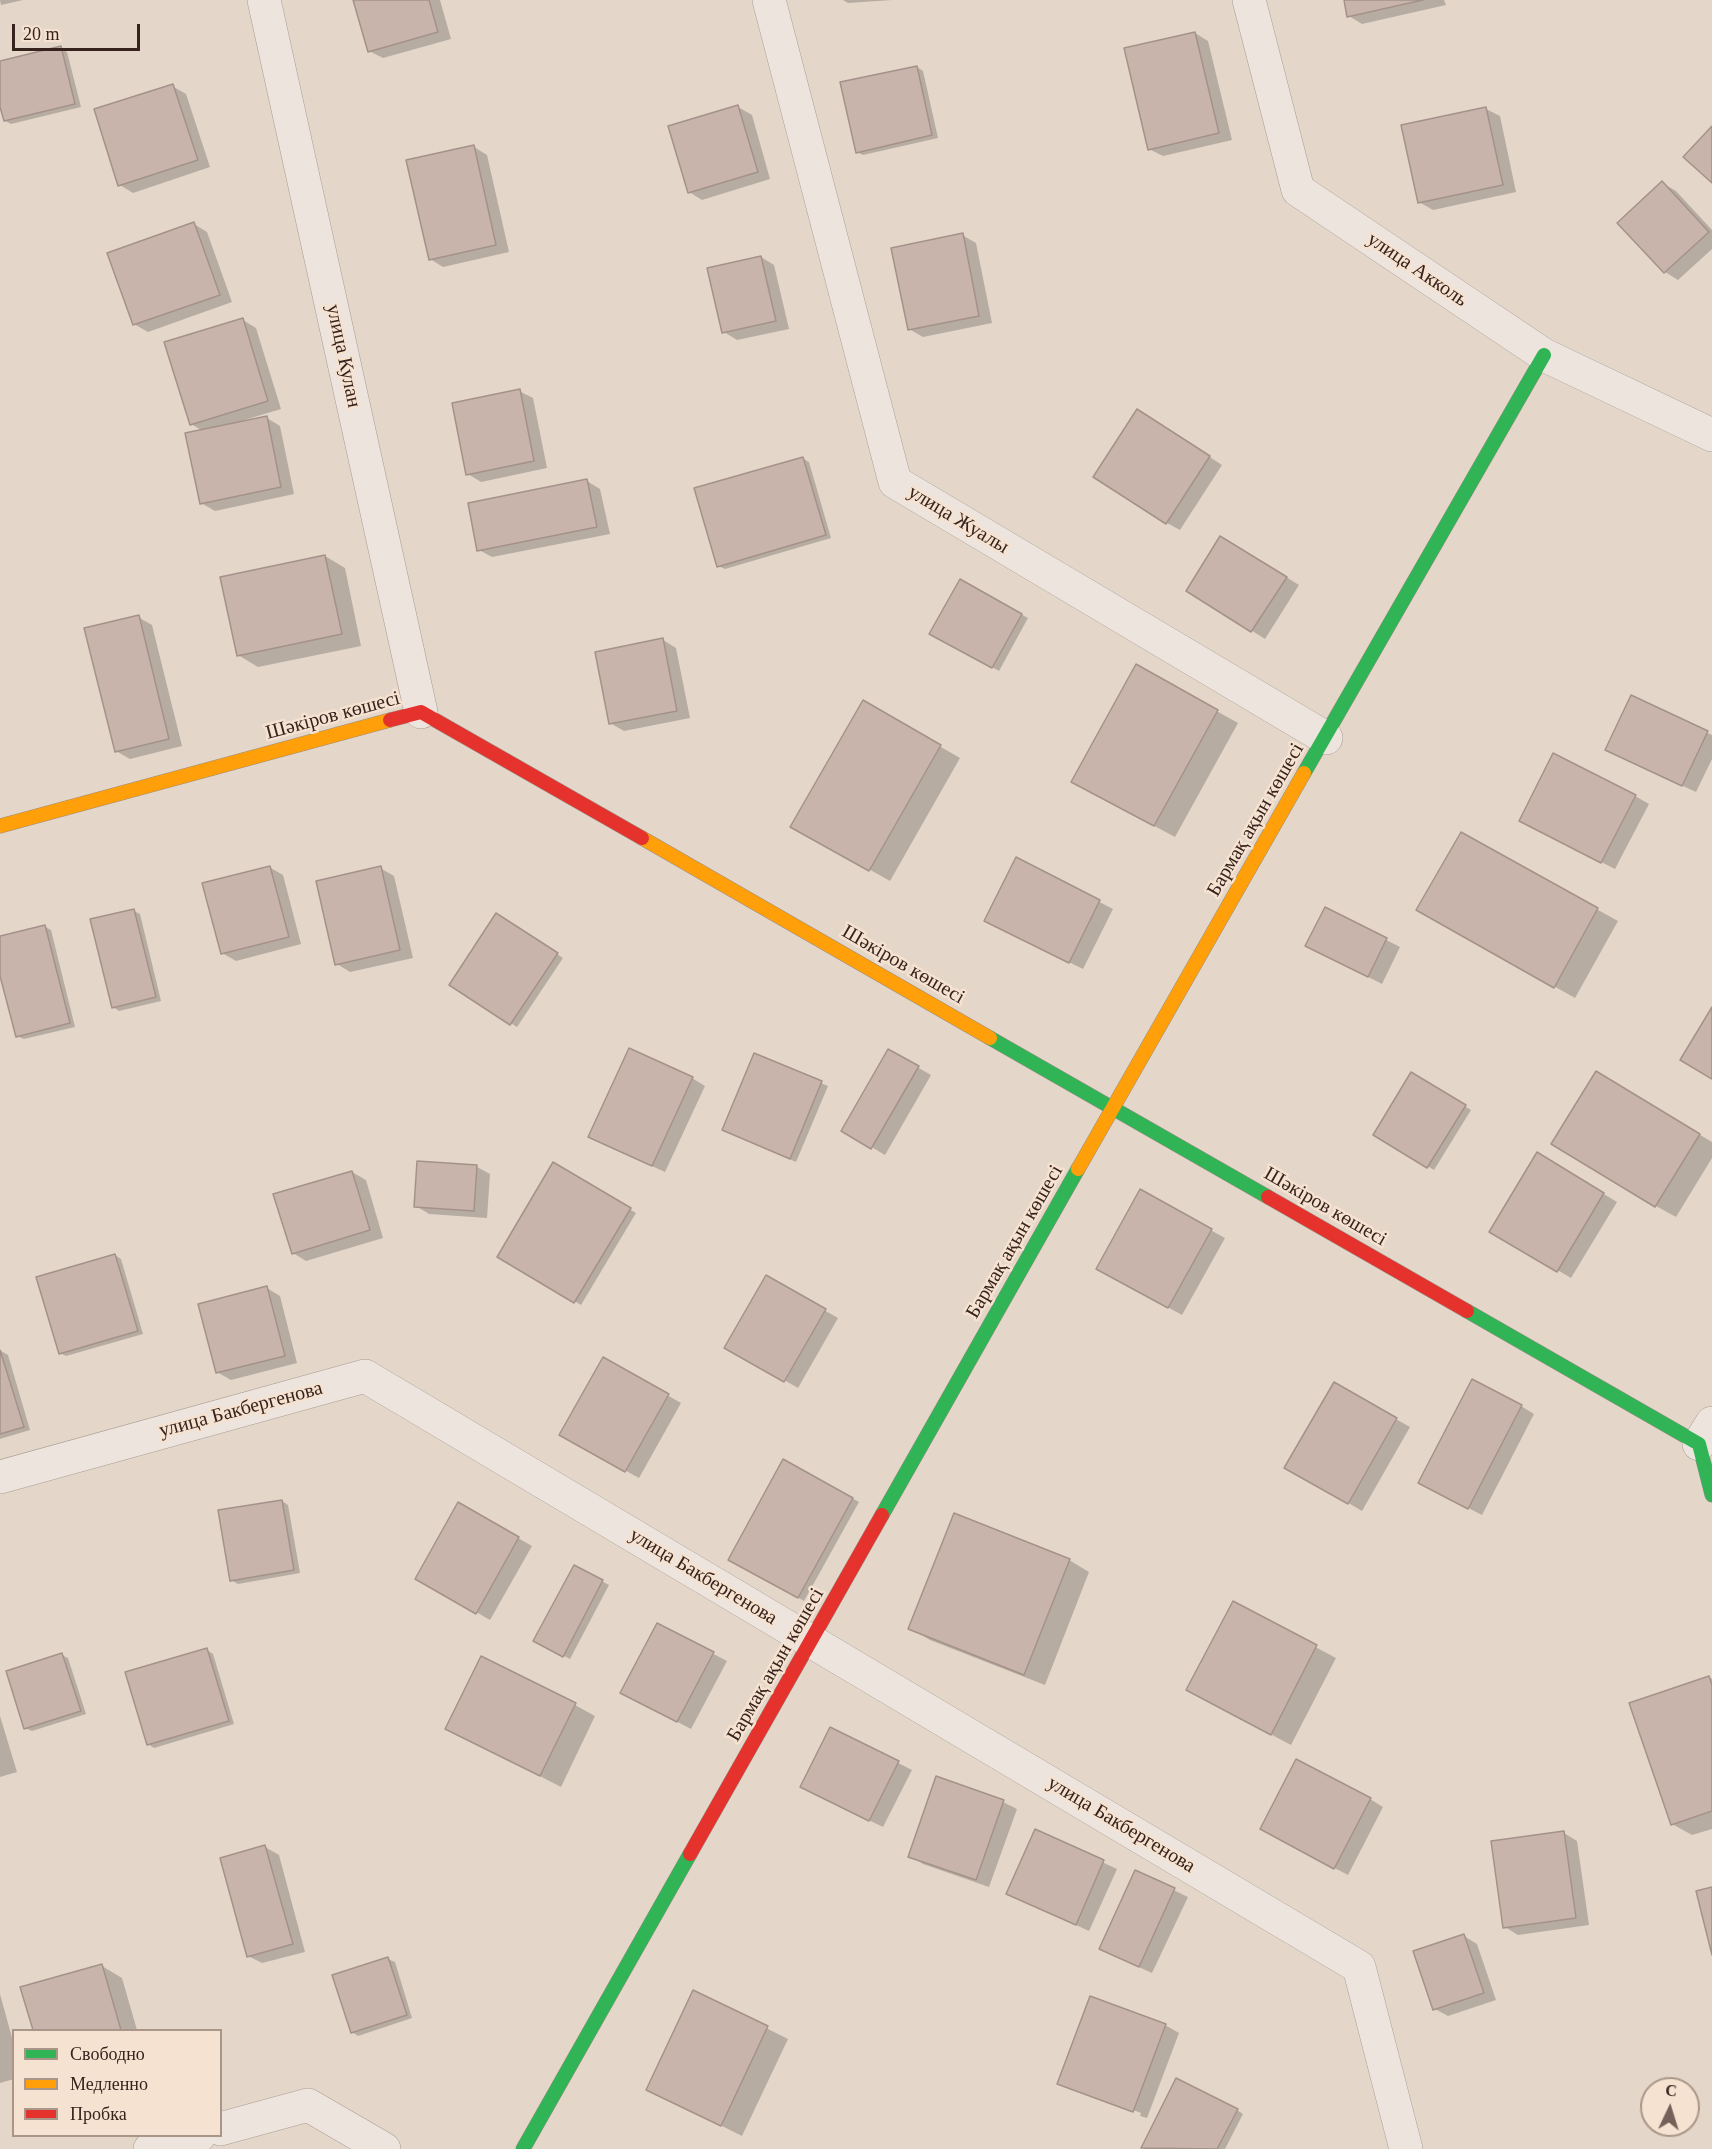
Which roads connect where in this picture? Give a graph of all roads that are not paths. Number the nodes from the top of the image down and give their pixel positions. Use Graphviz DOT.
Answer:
graph roads {
  1 [pos="264,0"];
  2 [pos="769,0"];
  3 [pos="1249,0"];
  4 [pos="1544,355"];
  5 [pos="1712,435"];
  6 [pos="421,712"];
  7 [pos="1326,738"];
  8 [pos="0,826"];
  9 [pos="1113,1108"];
  10 [pos="1705,1434"];
  11 [pos="0,1477"];
  12 [pos="1712,1495"];
  13 [pos="811,1641"];
  14 [pos="222,2129"];
  15 [pos="195,2137"];
  16 [pos="150,2149"];
  17 [pos="384,2149"];
  18 [pos="523,2149"];
  19 [pos="1406,2149"];
  1 -- 6 [label="street, улица Кулан"];
  2 -- 7 [label="street, улица Жуалы"];
  3 -- 4 [label="street, улица Акколь"];
  4 -- 5 [label="street, улица Акколь"];
  4 -- 7 [label="street, Бармақ ақын көшесі"];
  6 -- 8 [label="street, Шәкіров көшесі"];
  6 -- 9 [label="street, Шәкіров көшесі"];
  7 -- 9 [label="street, Бармақ ақын көшесі"];
  9 -- 10 [label="street, Шәкіров көшесі"];
  9 -- 13 [label="street, Бармақ ақын көшесі"];
  10 -- 12 [label="street, Шәкіров көшесі"];
  11 -- 13 [label="street, улица Бакбергенова"];
  13 -- 18 [label="street, Бармақ ақын көшесі"];
  13 -- 19 [label="street, улица Бакбергенова"];
  14 -- 17 [label="street"];
  15 -- 16 [label="street"];
}
